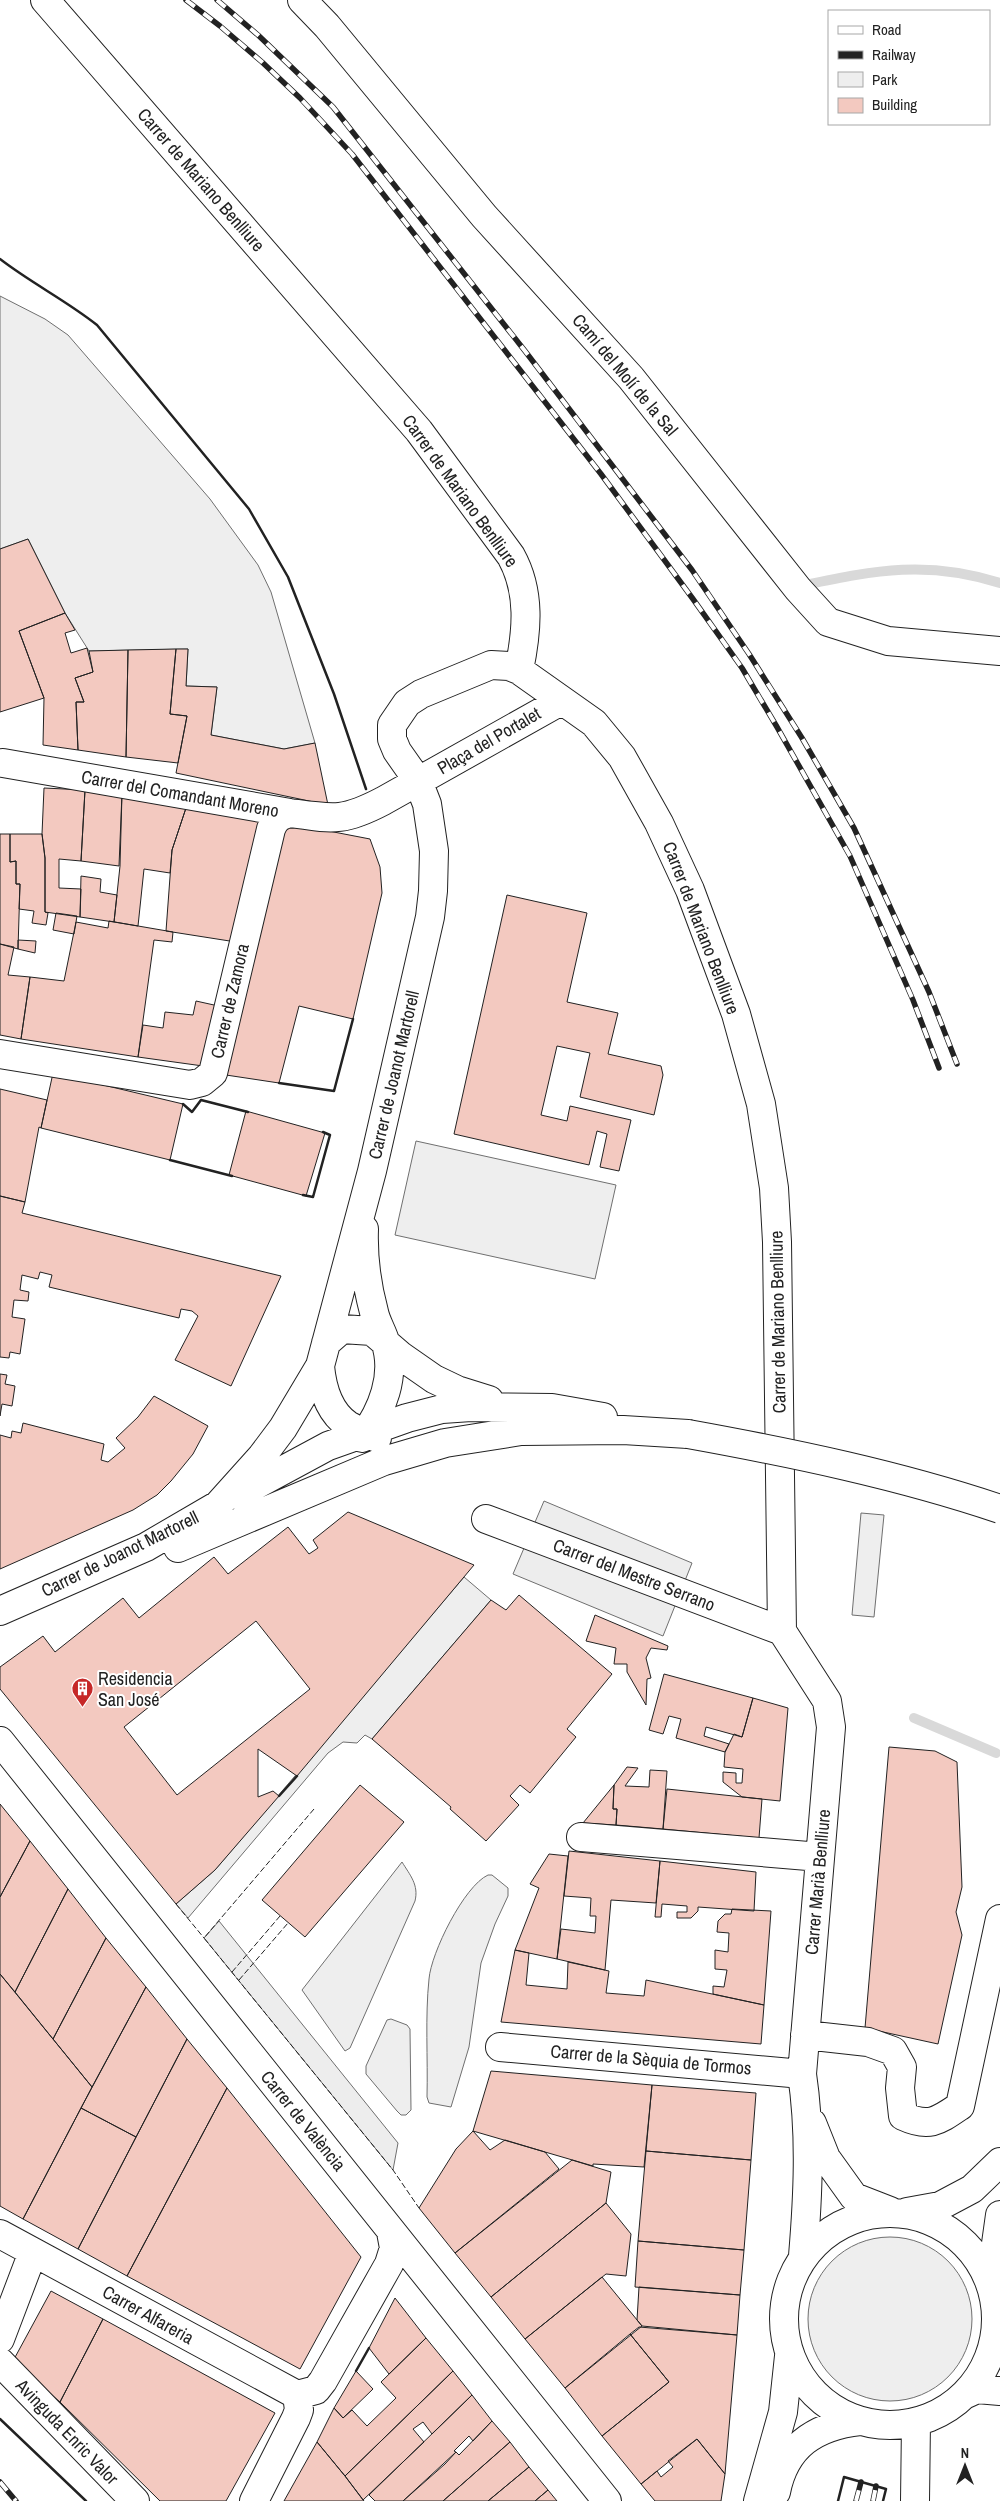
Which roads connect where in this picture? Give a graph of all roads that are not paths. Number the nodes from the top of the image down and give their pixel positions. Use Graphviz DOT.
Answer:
graph roads {
  1 [pos="45,0"];
  2 [pos="302,0"];
  3 [pos="1000,651"];
  4 [pos="519,670"];
  5 [pos="561,701"];
  6 [pos="1,767"];
  7 [pos="418,781"];
  8 [pos="290,813"];
  9 [pos="358,814"];
  10 [pos="0,1054"];
  11 [pos="369,1185"];
  12 [pos="386,1343"];
  13 [pos="323,1354"];
  14 [pos="552,1408"];
  15 [pos="366,1432"];
  16 [pos="688,1434"];
  17 [pos="444,1443"];
  18 [pos="1000,1509"];
  19 [pos="217,1518"];
  20 [pos="486,1519"];
  21 [pos="241,1520"];
  22 [pos="0,1610"];
  23 [pos="0,1630"];
  24 [pos="782,1631"];
  25 [pos="799,1660"];
  26 [pos="0,1741"];
  27 [pos="581,1837"];
  28 [pos="820,1856"];
  29 [pos="1000,1919"];
  30 [pos="806,2035"];
  31 [pos="500,2047"];
  32 [pos="802,2074"];
  33 [pos="808,2112"];
  34 [pos="1000,2162"];
  35 [pos="899,2212"];
  36 [pos="1000,2215"];
  37 [pos="390,2232"];
  38 [pos="0,2234"];
  39 [pos="33,2252"];
  40 [pos="803,2256"];
  41 [pos="994,2296"];
  42 [pos="998,2336"];
  43 [pos="0,2339"];
  44 [pos="789,2356"];
  45 [pos="0,2362"];
  46 [pos="1000,2391"];
  47 [pos="966,2394"];
  48 [pos="297,2396"];
  49 [pos="860,2421"];
  50 [pos="916,2422"];
  51 [pos="135,2501"];
  52 [pos="254,2501"];
  53 [pos="607,2501"];
  54 [pos="758,2501"];
  55 [pos="774,2501"];
  56 [pos="915,2501"];
  1 -- 4 [label="street, Carrer de Mariano Benlliure"];
  2 -- 3 [label="street, Camí del Molí de la Sal"];
  4 -- 5 [label="street, Carrer de Mariano Benlliure"];
  4 -- 7 [label="street, Plaça del Portalet"];
  5 -- 7 [label="street, Plaça del Portalet"];
  5 -- 24 [label="street, Carrer de Mariano Benlliure"];
  6 -- 8 [label="street, Carrer del Comandant Moreno"];
  7 -- 9 [label="street, Plaça del Portalet"];
  7 -- 11 [label="street, Carrer de Joanot Martorell"];
  8 -- 9 [label="street, Carrer del Comandant Moreno"];
  8 -- 10 [label="street, Carrer de Zamora"];
  11 -- 12 [label="street"];
  11 -- 13 [label="street, Carrer de Joanot Martorell"];
  12 -- 13 [label="street"];
  12 -- 14 [label="street"];
  12 -- 15 [label="street"];
  13 -- 15 [label="street, Carrer de Joanot Martorell"];
  13 -- 19 [label="street, Carrer de Joanot Martorell"];
  14 -- 15 [label="street"];
  14 -- 16 [label="street"];
  15 -- 17 [label="street, Carrer de Joanot Martorell"];
  15 -- 19 [label="street"];
  15 -- 21 [label="street"];
  16 -- 17 [label="street"];
  16 -- 18 [label="street, bridge"];
  17 -- 21 [label="street"];
  19 -- 21 [label="street"];
  19 -- 22 [label="street, Carrer de Joanot Martorell"];
  19 -- 23 [label="street, Carrer de Joanot Martorell"];
  20 -- 24 [label="street, Carrer del Mestre Serrano"];
  24 -- 25 [label="street, Carrer de Mariano Benlliure"];
  25 -- 28 [label="street, Carrer Marià Benlliure"];
  26 -- 37 [label="street, Carrer de València"];
  27 -- 28 [label="street"];
  28 -- 30 [label="street, Carrer Marià Benlliure"];
  29 -- 30 [label="street"];
  30 -- 32 [label="street, Carrer Marià Benlliure"];
  31 -- 32 [label="street, Carrer de la Sèquia de Tormos"];
  32 -- 33 [label="street, Carrer Marià Benlliure"];
  33 -- 35 [label="street, Carrer Marià Benlliure"];
  33 -- 40 [label="street, Carrer Marià Benlliure"];
  34 -- 35 [label="street"];
  35 -- 40 [label="street"];
  35 -- 41 [label="street"];
  36 -- 41 [label="street"];
  37 -- 48 [label="street"];
  37 -- 53 [label="street, Carrer de València"];
  38 -- 39 [label="street, Carrer Alfareria"];
  39 -- 43 [label="street"];
  39 -- 48 [label="street, Carrer Alfareria"];
  40 -- 44 [label="street"];
  41 -- 42 [label="street"];
  42 -- 47 [label="street"];
  44 -- 49 [label="street"];
  44 -- 54 [label="street"];
  45 -- 51 [label="street, Avinguda Enric Valor"];
  46 -- 47 [label="street"];
  47 -- 50 [label="street"];
  48 -- 52 [label="street"];
  49 -- 50 [label="street"];
  49 -- 55 [label="street"];
  50 -- 56 [label="street"];
}
